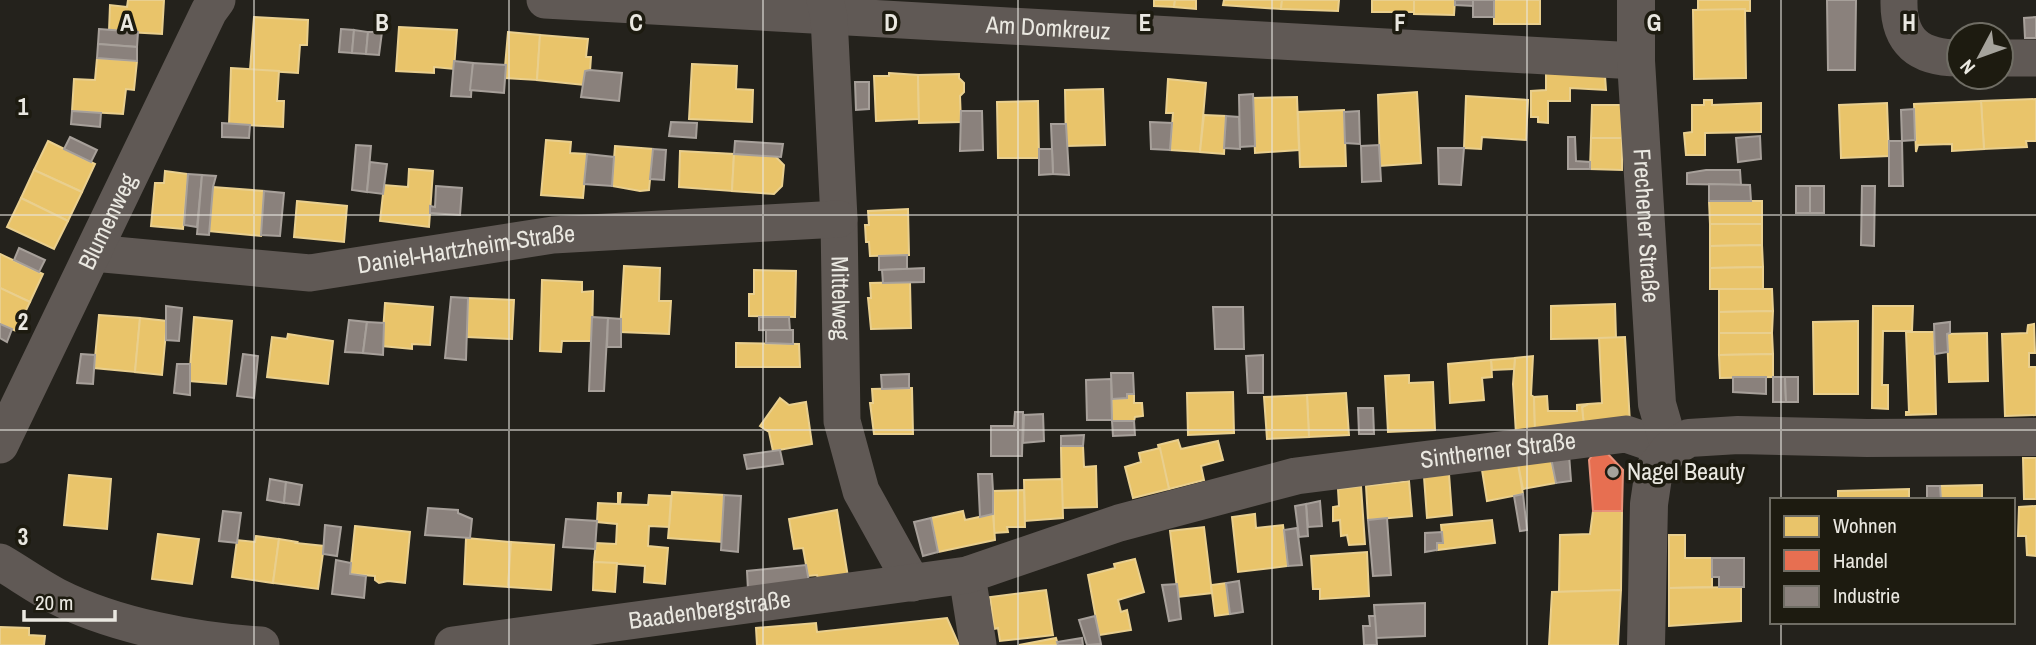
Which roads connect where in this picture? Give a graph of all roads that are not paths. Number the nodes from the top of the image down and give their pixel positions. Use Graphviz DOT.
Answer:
graph roads {
  1 [pos="217,0"];
  2 [pos="545,0"];
  3 [pos="1636,0"];
  4 [pos="1899,0"];
  5 [pos="827,8"];
  6 [pos="1945,58"];
  7 [pos="2015,58"];
  8 [pos="2036,58"];
  9 [pos="1636,61"];
  10 [pos="839,219"];
  11 [pos="93,253"];
  12 [pos="2036,437"];
  13 [pos="0,445"];
  14 [pos="1670,449"];
  15 [pos="0,562"];
  16 [pos="967,575"];
  17 [pos="912,583"];
  18 [pos="261,645"];
  19 [pos="453,645"];
  20 [pos="978,645"];
  21 [pos="1646,645"];
  1 -- 11 [label="street, Blumenweg"];
  2 -- 5 [label="street, Am Domkreuz"];
  3 -- 9 [label="street, Frechener Straße"];
  4 -- 6 [label="street"];
  5 -- 9 [label="street, Am Domkreuz"];
  5 -- 10 [label="street, Mittelweg"];
  7 -- 8 [label="street"];
  9 -- 14 [label="street, Frechener Straße"];
  10 -- 11 [label="street, Daniel-Hartzheim-Straße"];
  10 -- 17 [label="street, Mittelweg"];
  11 -- 13 [label="street, Blumenweg"];
  12 -- 14 [label="street"];
  14 -- 16 [label="street, Sintherner Straße"];
  14 -- 21 [label="street"];
  15 -- 18 [label="street"];
  16 -- 17 [label="street, Baadenbergstraße"];
  16 -- 20 [label="street"];
  17 -- 19 [label="street, Baadenbergstraße"];
}
